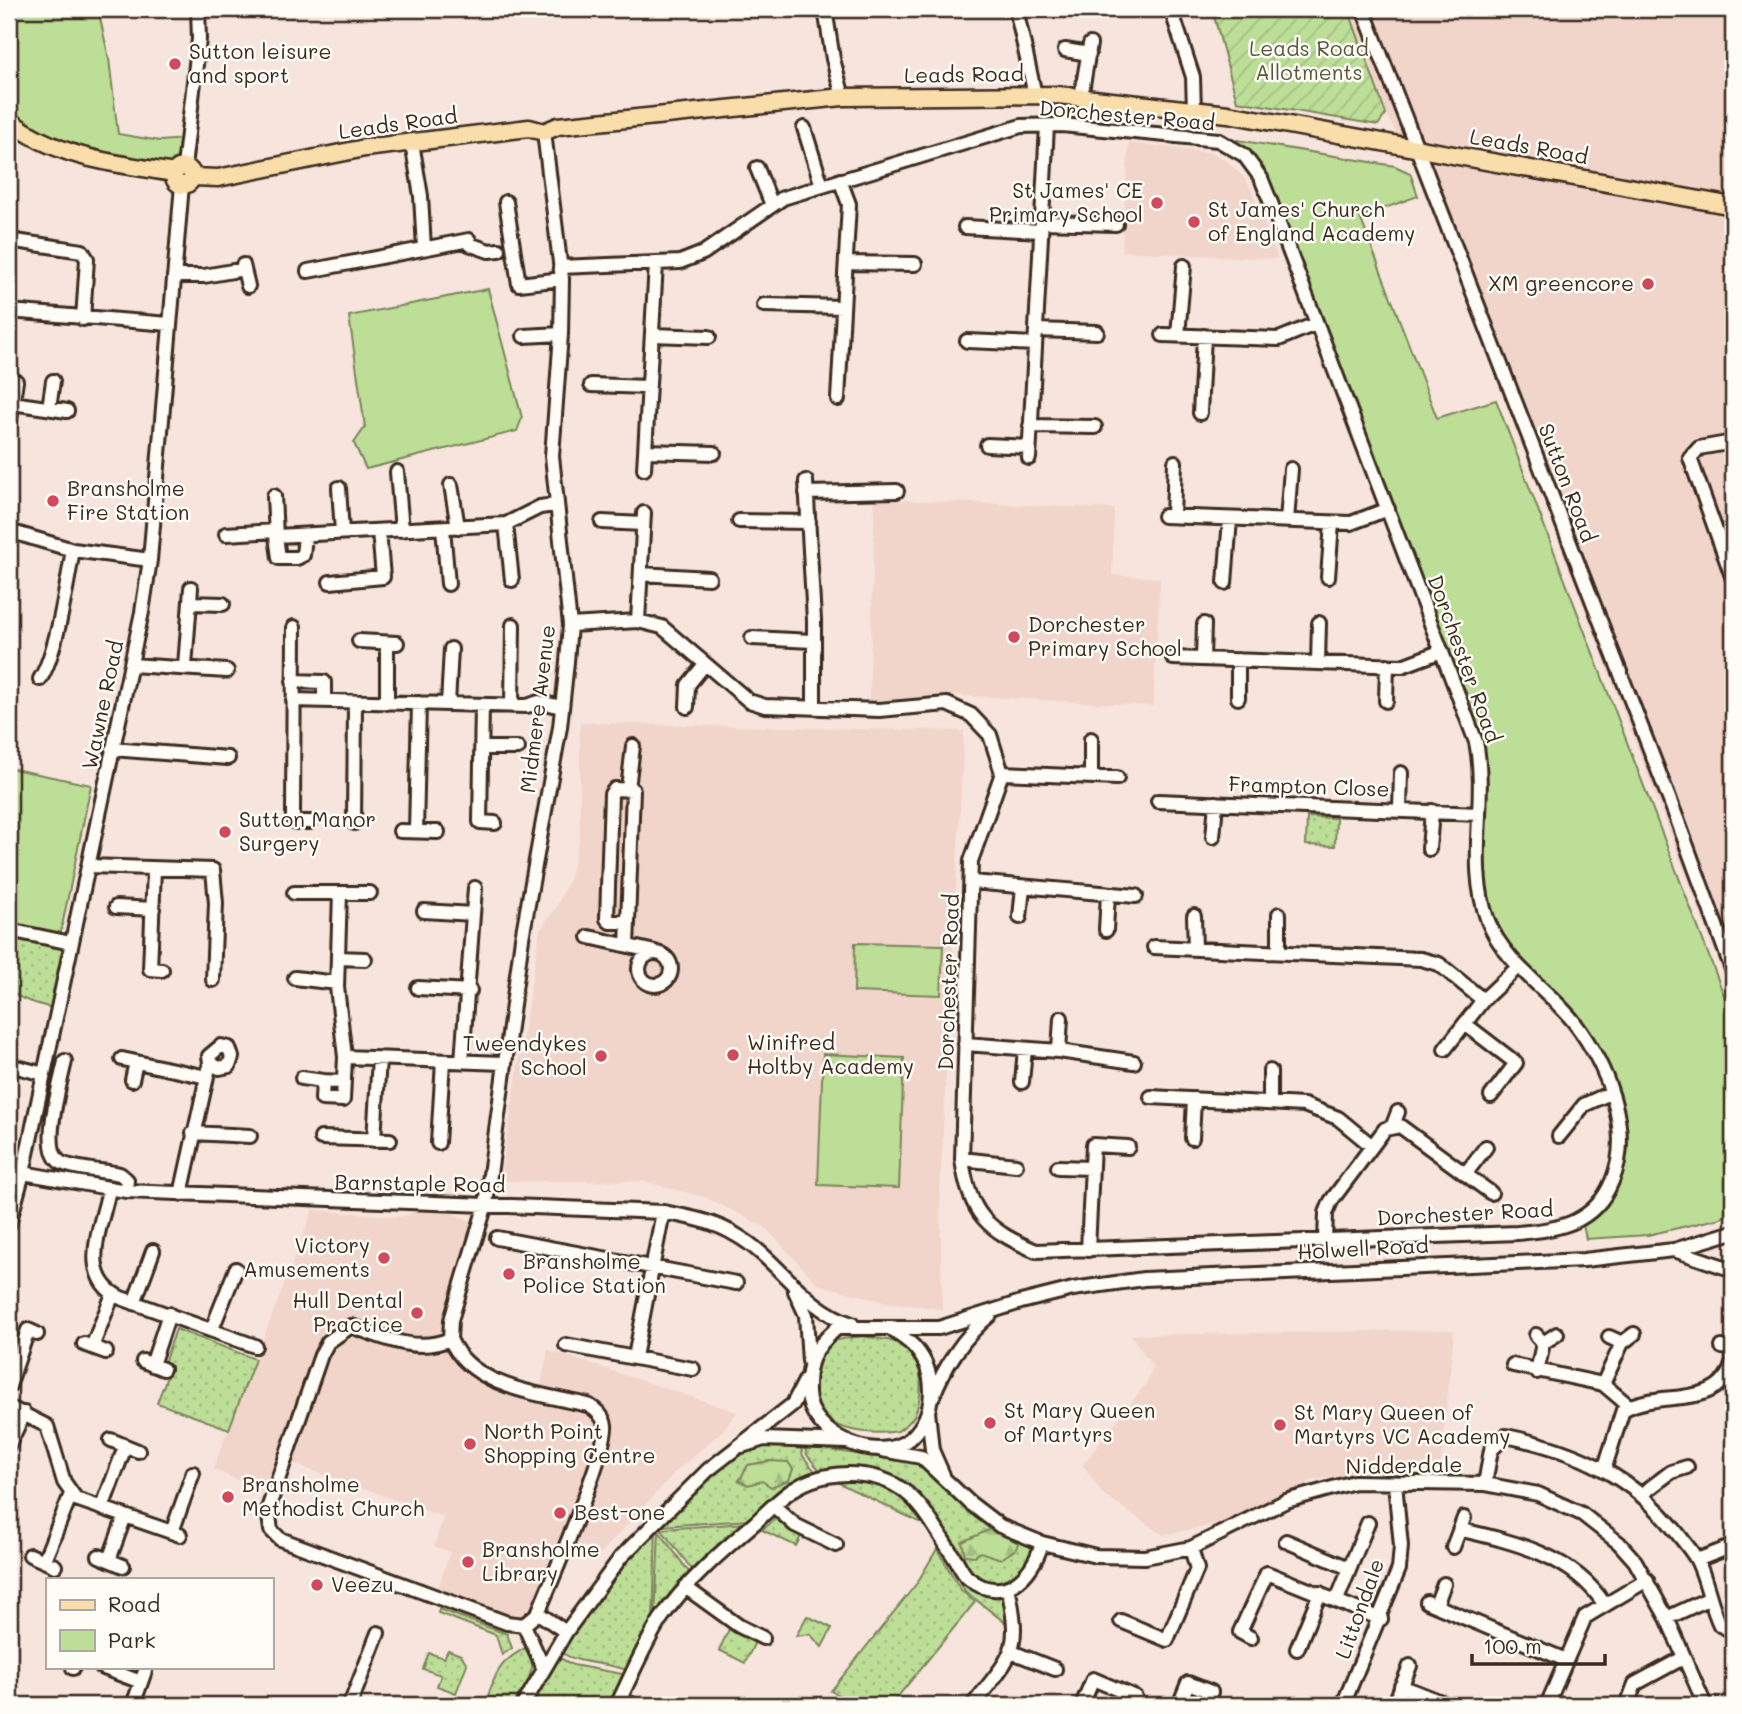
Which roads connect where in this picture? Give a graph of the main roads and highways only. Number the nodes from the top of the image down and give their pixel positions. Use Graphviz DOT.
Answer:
graph roads {
  1 [pos="9,120"];
  2 [pos="1733,206"];
  1 -- 2 [label="main road, Leads Road"];
}
